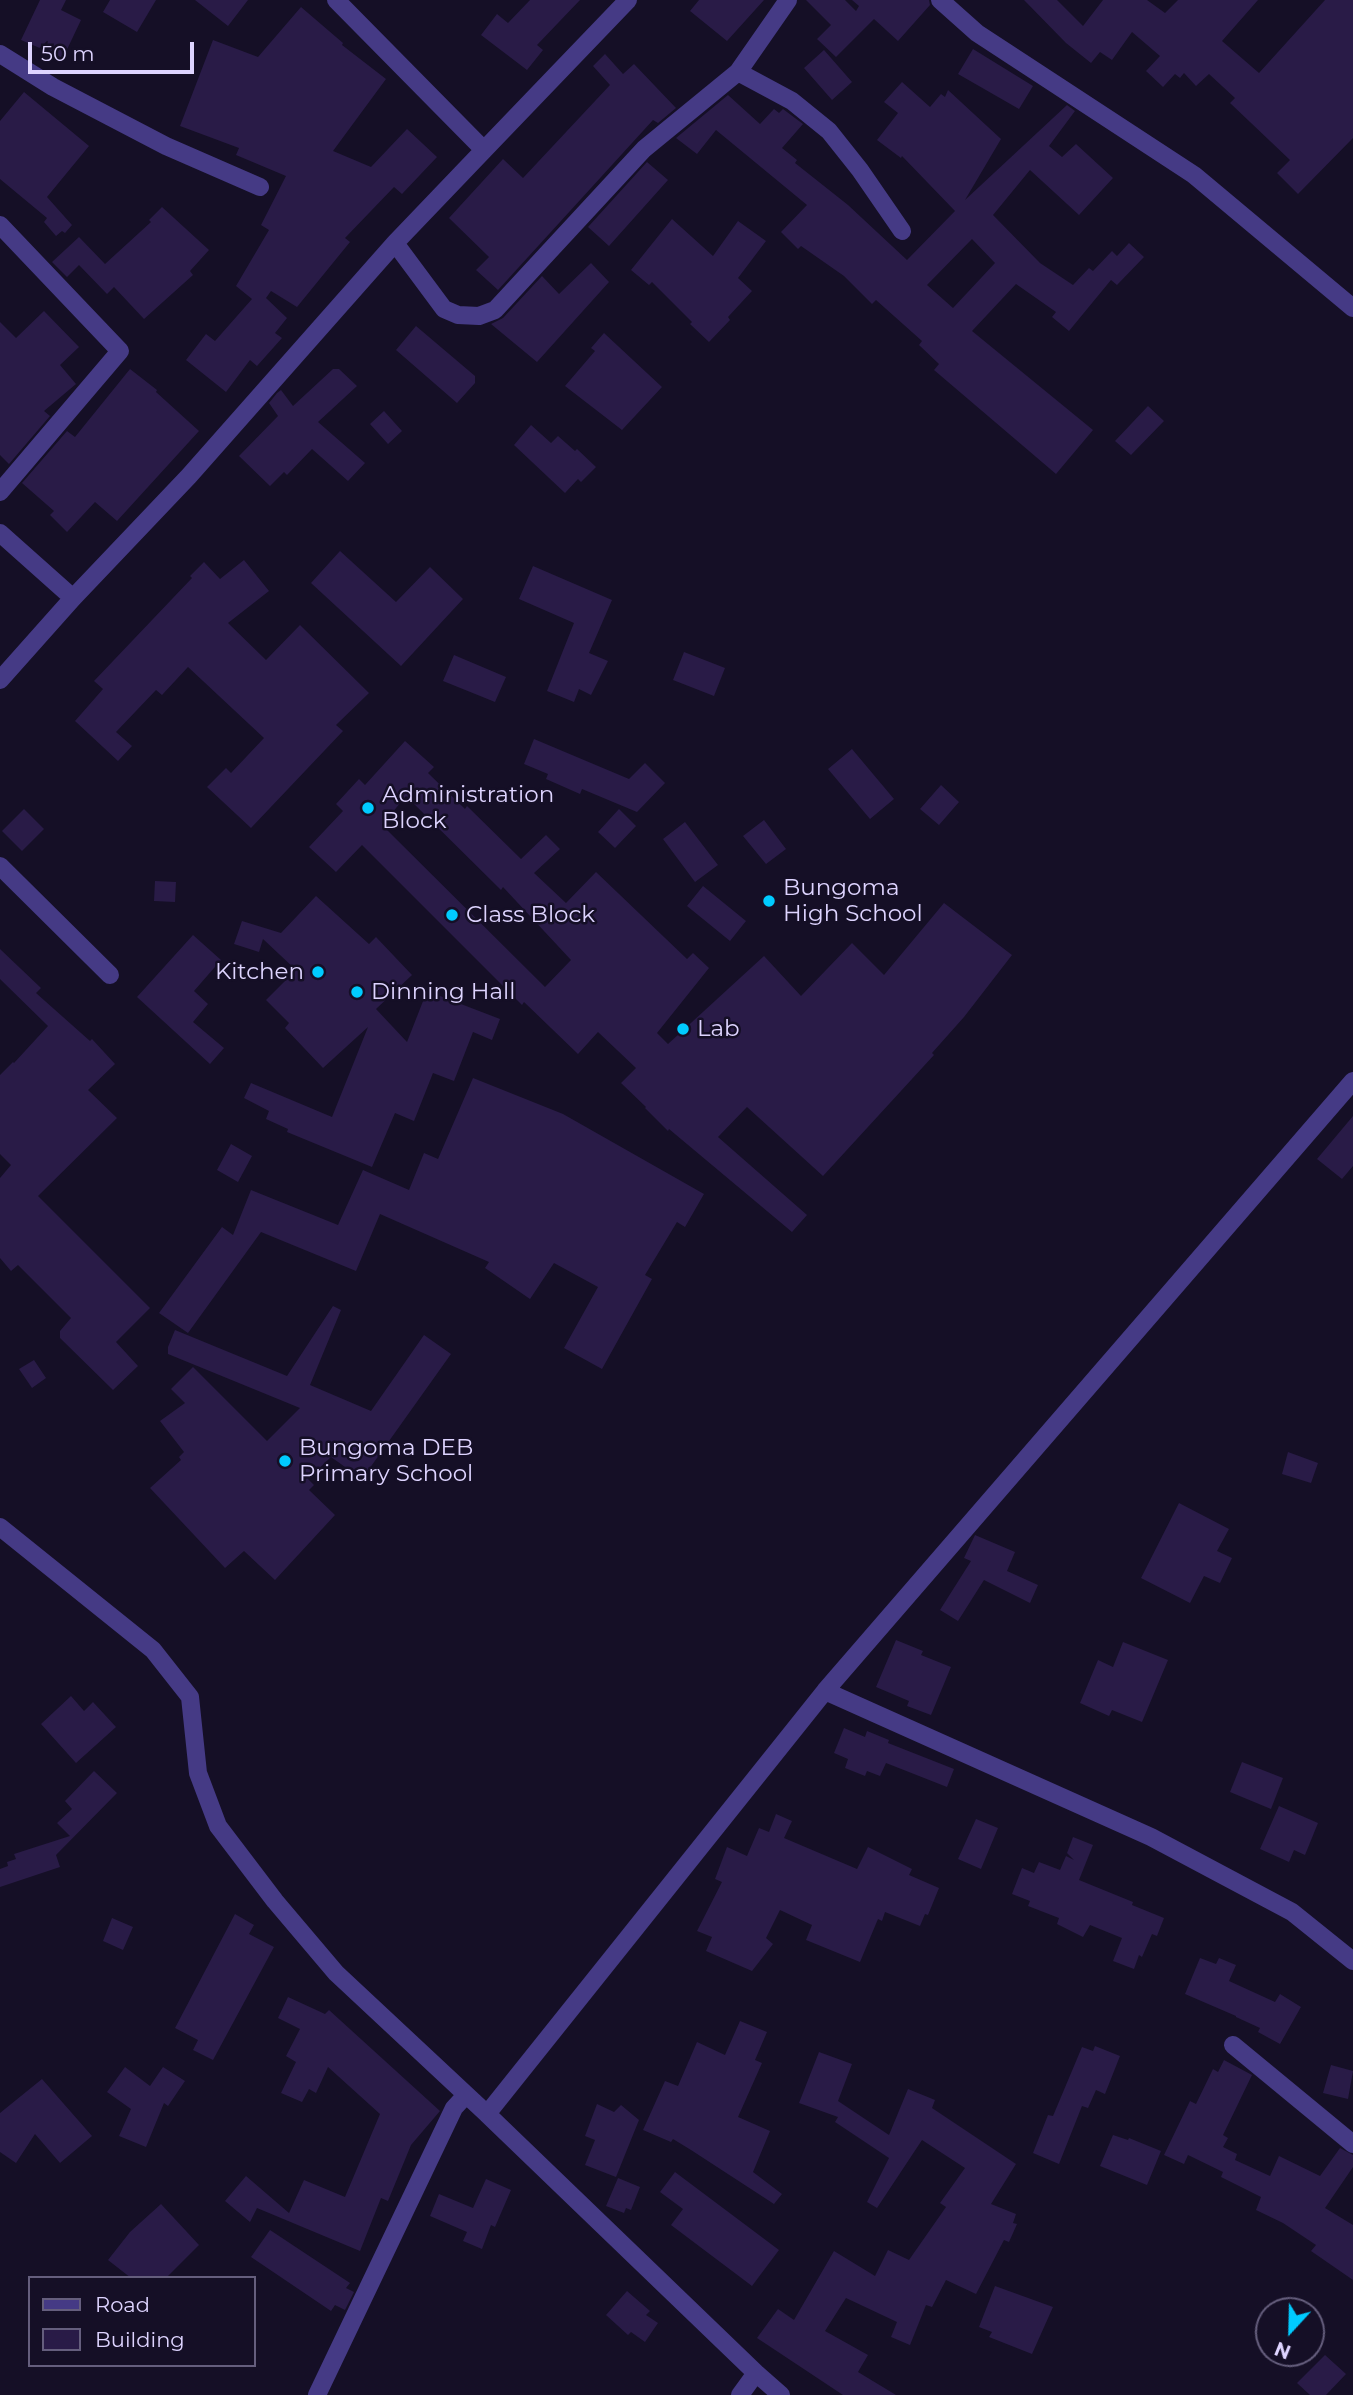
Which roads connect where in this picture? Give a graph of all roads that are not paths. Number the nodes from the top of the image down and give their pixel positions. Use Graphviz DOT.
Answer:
graph roads {
  1 [pos="336,0"];
  2 [pos="628,0"];
  3 [pos="788,0"];
  4 [pos="940,0"];
  5 [pos="0,54"];
  6 [pos="738,72"];
  7 [pos="484,150"];
  8 [pos="260,187"];
  9 [pos="0,225"];
  10 [pos="902,231"];
  11 [pos="395,243"];
  12 [pos="1353,308"];
  13 [pos="0,492"];
  14 [pos="0,533"];
  15 [pos="73,598"];
  16 [pos="0,680"];
  17 [pos="0,866"];
  18 [pos="110,975"];
  19 [pos="1353,1081"];
  20 [pos="0,1527"];
  21 [pos="825,1692"];
  22 [pos="1353,1961"];
  23 [pos="1233,2045"];
  24 [pos="466,2095"];
  25 [pos="486,2114"];
  26 [pos="1353,2144"];
  27 [pos="756,2373"];
  28 [pos="317,2395"];
  29 [pos="740,2395"];
  30 [pos="781,2395"];
  1 -- 7 [label="street"];
  2 -- 7 [label="street"];
  3 -- 6 [label="street"];
  4 -- 12 [label="street"];
  5 -- 8 [label="street"];
  6 -- 10 [label="street"];
  6 -- 11 [label="street"];
  7 -- 11 [label="street"];
  9 -- 13 [label="street"];
  11 -- 15 [label="street"];
  14 -- 15 [label="street"];
  15 -- 16 [label="street"];
  17 -- 18 [label="street"];
  19 -- 21 [label="street"];
  20 -- 24 [label="street"];
  21 -- 22 [label="street"];
  21 -- 25 [label="street"];
  23 -- 26 [label="street"];
  24 -- 25 [label="street"];
  24 -- 28 [label="street"];
  25 -- 27 [label="street"];
  27 -- 29 [label="street"];
  27 -- 30 [label="street"];
}
